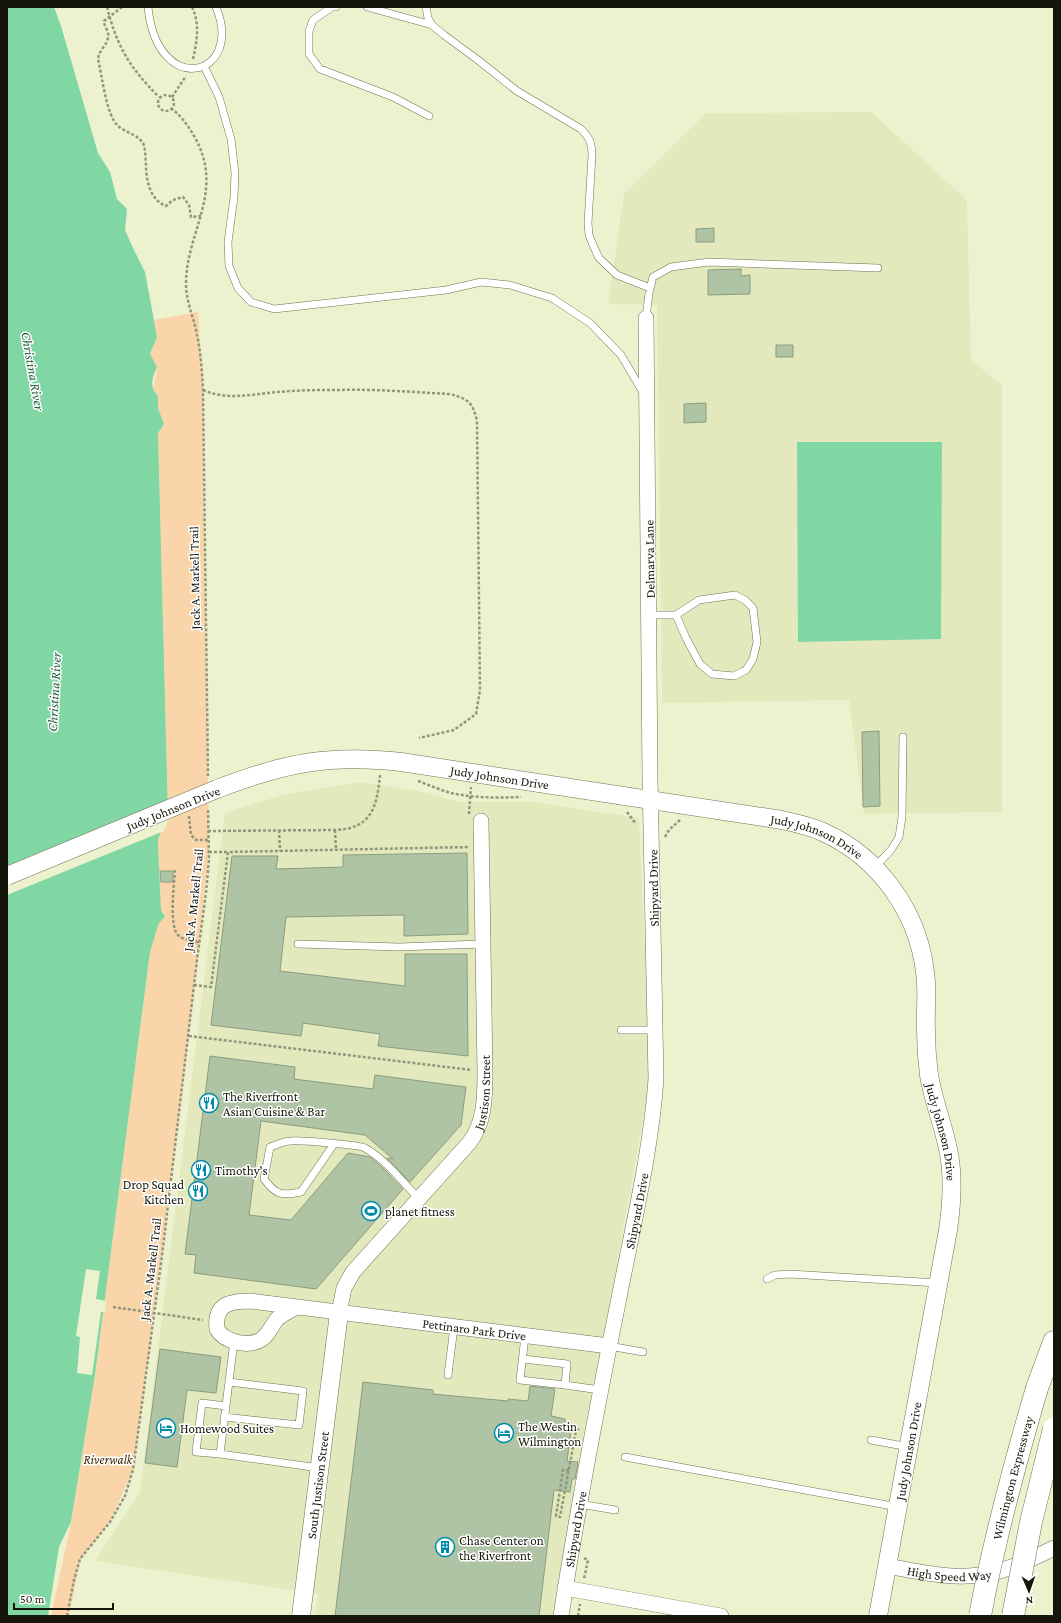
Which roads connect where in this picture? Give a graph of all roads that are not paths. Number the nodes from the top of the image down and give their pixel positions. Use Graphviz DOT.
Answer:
graph roads {
  1 [pos="148,7"];
  2 [pos="216,7"];
  3 [pos="336,7"];
  4 [pos="367,7"];
  5 [pos="426,7"];
  6 [pos="432,25"];
  7 [pos="204,66"];
  8 [pos="429,116"];
  9 [pos="878,268"];
  10 [pos="650,288"];
  11 [pos="646,318"];
  12 [pos="647,399"];
  13 [pos="649,615"];
  14 [pos="676,615"];
  15 [pos="903,737"];
  16 [pos="651,808"];
  17 [pos="475,820"];
  18 [pos="874,868"];
  19 [pos="7,876"];
  20 [pos="298,944"];
  21 [pos="482,944"];
  22 [pos="620,1030"];
  23 [pos="656,1030"];
  24 [pos="334,1144"];
  25 [pos="419,1199"];
  26 [pos="767,1279"];
  27 [pos="938,1283"];
  28 [pos="296,1307"];
  29 [pos="339,1313"];
  30 [pos="454,1327"];
  31 [pos="525,1336"];
  32 [pos="234,1341"];
  33 [pos="1054,1342"];
  34 [pos="609,1346"];
  35 [pos="644,1352"];
  36 [pos="523,1359"];
  37 [pos="448,1375"];
  38 [pos="229,1382"];
  39 [pos="565,1385"];
  40 [pos="600,1390"];
  41 [pos="226,1406"];
  42 [pos="224,1417"];
  43 [pos="1054,1430"];
  44 [pos="871,1440"];
  45 [pos="909,1447"];
  46 [pos="220,1454"];
  47 [pos="625,1457"];
  48 [pos="319,1468"];
  49 [pos="580,1504"];
  50 [pos="898,1507"];
  51 [pos="615,1510"];
  52 [pos="1054,1548"];
  53 [pos="887,1566"];
  54 [pos="565,1588"];
  55 [pos="301,1616"];
  56 [pos="561,1616"];
  57 [pos="721,1616"];
  58 [pos="878,1616"];
  59 [pos="980,1616"];
  60 [pos="1013,1616"];
  1 -- 7 [label="lane"];
  2 -- 7 [label="lane"];
  3 -- 8 [label="lane"];
  4 -- 6 [label="lane"];
  5 -- 6 [label="lane"];
  6 -- 10 [label="lane"];
  7 -- 12 [label="lane"];
  9 -- 10 [label="lane"];
  10 -- 11 [label="lane"];
  11 -- 12 [label="street, Delmarva Lane"];
  12 -- 13 [label="street, Delmarva Lane"];
  13 -- 14 [label="lane"];
  13 -- 16 [label="street, Delmarva Lane"];
  14 -- 14 [label="lane"];
  15 -- 18 [label="lane"];
  16 -- 18 [label="street, Judy Johnson Drive"];
  16 -- 19 [label="street, Judy Johnson Drive, bridge"];
  16 -- 23 [label="street, Shipyard Drive"];
  17 -- 21 [label="street, Justison Street"];
  18 -- 27 [label="street, Judy Johnson Drive"];
  20 -- 21 [label="lane"];
  21 -- 25 [label="street, Justison Street"];
  22 -- 23 [label="lane"];
  23 -- 34 [label="street, Shipyard Drive"];
  24 -- 24 [label="lane"];
  24 -- 25 [label="lane"];
  25 -- 29 [label="street, Justison Street"];
  26 -- 27 [label="lane"];
  27 -- 45 [label="street, Judy Johnson Drive"];
  28 -- 29 [label="street, Pettinaro Park Drive"];
  28 -- 32 [label="street"];
  28 -- 32 [label="street, Pettinaro Park Drive"];
  29 -- 30 [label="street, Pettinaro Park Drive"];
  29 -- 48 [label="street, South Justison Street"];
  30 -- 31 [label="street, Pettinaro Park Drive"];
  30 -- 37 [label="lane"];
  31 -- 34 [label="street, Pettinaro Park Drive"];
  31 -- 36 [label="lane"];
  32 -- 38 [label="lane"];
  33 -- 59 [label="highway, Wilmington Expressway, bridge"];
  34 -- 35 [label="lane"];
  34 -- 40 [label="street, Shipyard Drive"];
  36 -- 39 [label="lane"];
  36 -- 39 [label="lane"];
  38 -- 41 [label="lane"];
  38 -- 42 [label="lane"];
  39 -- 40 [label="lane"];
  40 -- 49 [label="street, Shipyard Drive"];
  41 -- 42 [label="lane"];
  41 -- 46 [label="lane"];
  42 -- 46 [label="lane"];
  43 -- 60 [label="highway, bridge"];
  44 -- 45 [label="lane"];
  45 -- 50 [label="street, Judy Johnson Drive"];
  46 -- 48 [label="lane"];
  47 -- 50 [label="lane"];
  48 -- 55 [label="street, South Justison Street"];
  49 -- 51 [label="lane"];
  49 -- 54 [label="street, Shipyard Drive"];
  50 -- 53 [label="street, Judy Johnson Drive"];
  52 -- 53 [label="street, High Speed Way"];
  53 -- 58 [label="street, Judy Johnson Drive"];
  54 -- 56 [label="street, Shipyard Drive"];
  54 -- 57 [label="street"];
}
